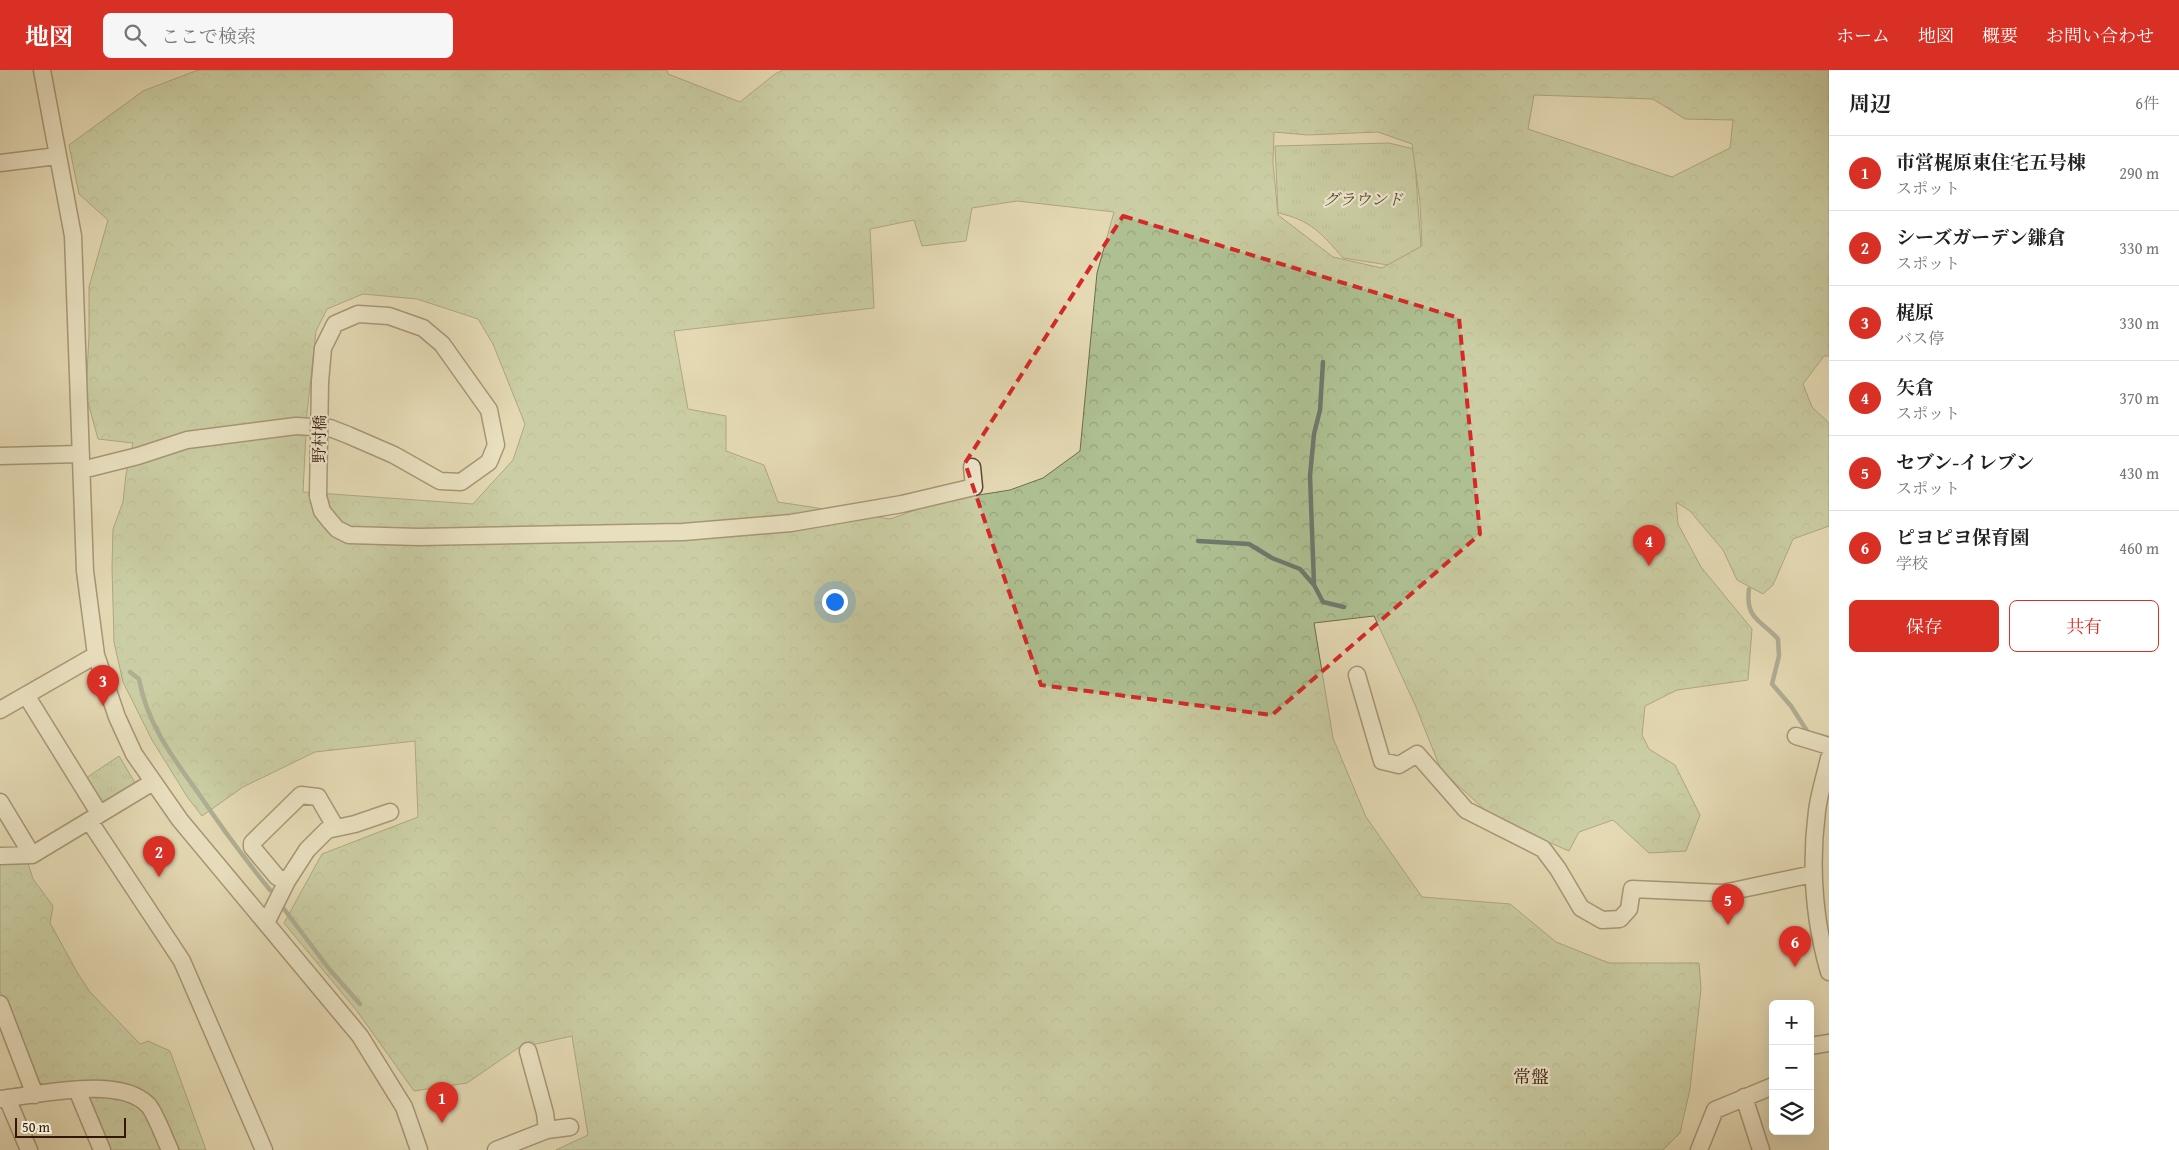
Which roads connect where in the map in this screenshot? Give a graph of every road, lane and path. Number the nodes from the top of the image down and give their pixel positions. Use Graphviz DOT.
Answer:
graph roads {
  1 [pos="42,70"];
  2 [pos="57,156"];
  3 [pos="0,164"];
  4 [pos="0,456"];
  5 [pos="82,462"];
  6 [pos="972,467"];
  7 [pos="96,655"];
  8 [pos="1358,675"];
  9 [pos="26,695"];
  10 [pos="0,710"];
  11 [pos="1796,736"];
  12 [pos="1829,746"];
  13 [pos="1829,758"];
  14 [pos="153,782"];
  15 [pos="0,802"];
  16 [pos="390,812"];
  17 [pos="95,817"];
  18 [pos="336,828"];
  19 [pos="32,855"];
  20 [pos="0,856"];
  21 [pos="1813,874"];
  22 [pos="287,880"];
  23 [pos="266,923"];
  24 [pos="1829,972"];
  25 [pos="0,1004"];
  26 [pos="1829,1043"];
  27 [pos="1814,1045"];
  28 [pos="528,1051"];
  29 [pos="1769,1088"];
  30 [pos="78,1090"];
  31 [pos="35,1095"];
  32 [pos="1744,1097"];
  33 [pos="3,1099"];
  34 [pos="570,1127"];
  35 [pos="547,1130"];
  36 [pos="29,1150"];
  37 [pos="102,1150"];
  38 [pos="170,1150"];
  39 [pos="264,1150"];
  40 [pos="419,1150"];
  41 [pos="496,1150"];
  42 [pos="1699,1150"];
  43 [pos="1761,1150"];
  1 -- 2 [label="street"];
  2 -- 3 [label="street"];
  2 -- 5 [label="street"];
  4 -- 5 [label="street, 野村橋"];
  5 -- 6 [label="street, 野村橋, bridge"];
  5 -- 7 [label="street"];
  7 -- 9 [label="street"];
  7 -- 14 [label="street"];
  8 -- 21 [label="street"];
  9 -- 10 [label="street"];
  9 -- 17 [label="street"];
  11 -- 12 [label="street"];
  13 -- 21 [label="street"];
  14 -- 17 [label="street"];
  14 -- 23 [label="street"];
  15 -- 19 [label="street"];
  16 -- 18 [label="street"];
  17 -- 19 [label="street"];
  17 -- 39 [label="street"];
  18 -- 22 [label="street"];
  18 -- 22 [label="street"];
  19 -- 20 [label="street"];
  21 -- 24 [label="street"];
  22 -- 23 [label="street"];
  23 -- 40 [label="street"];
  25 -- 31 [label="street"];
  26 -- 27 [label="street"];
  28 -- 35 [label="street"];
  29 -- 32 [label="street"];
  30 -- 31 [label="street"];
  30 -- 37 [label="street"];
  30 -- 38 [label="street"];
  31 -- 33 [label="street"];
  32 -- 42 [label="street"];
  32 -- 43 [label="street"];
  33 -- 36 [label="street"];
  34 -- 35 [label="street"];
  35 -- 41 [label="street"];
}
